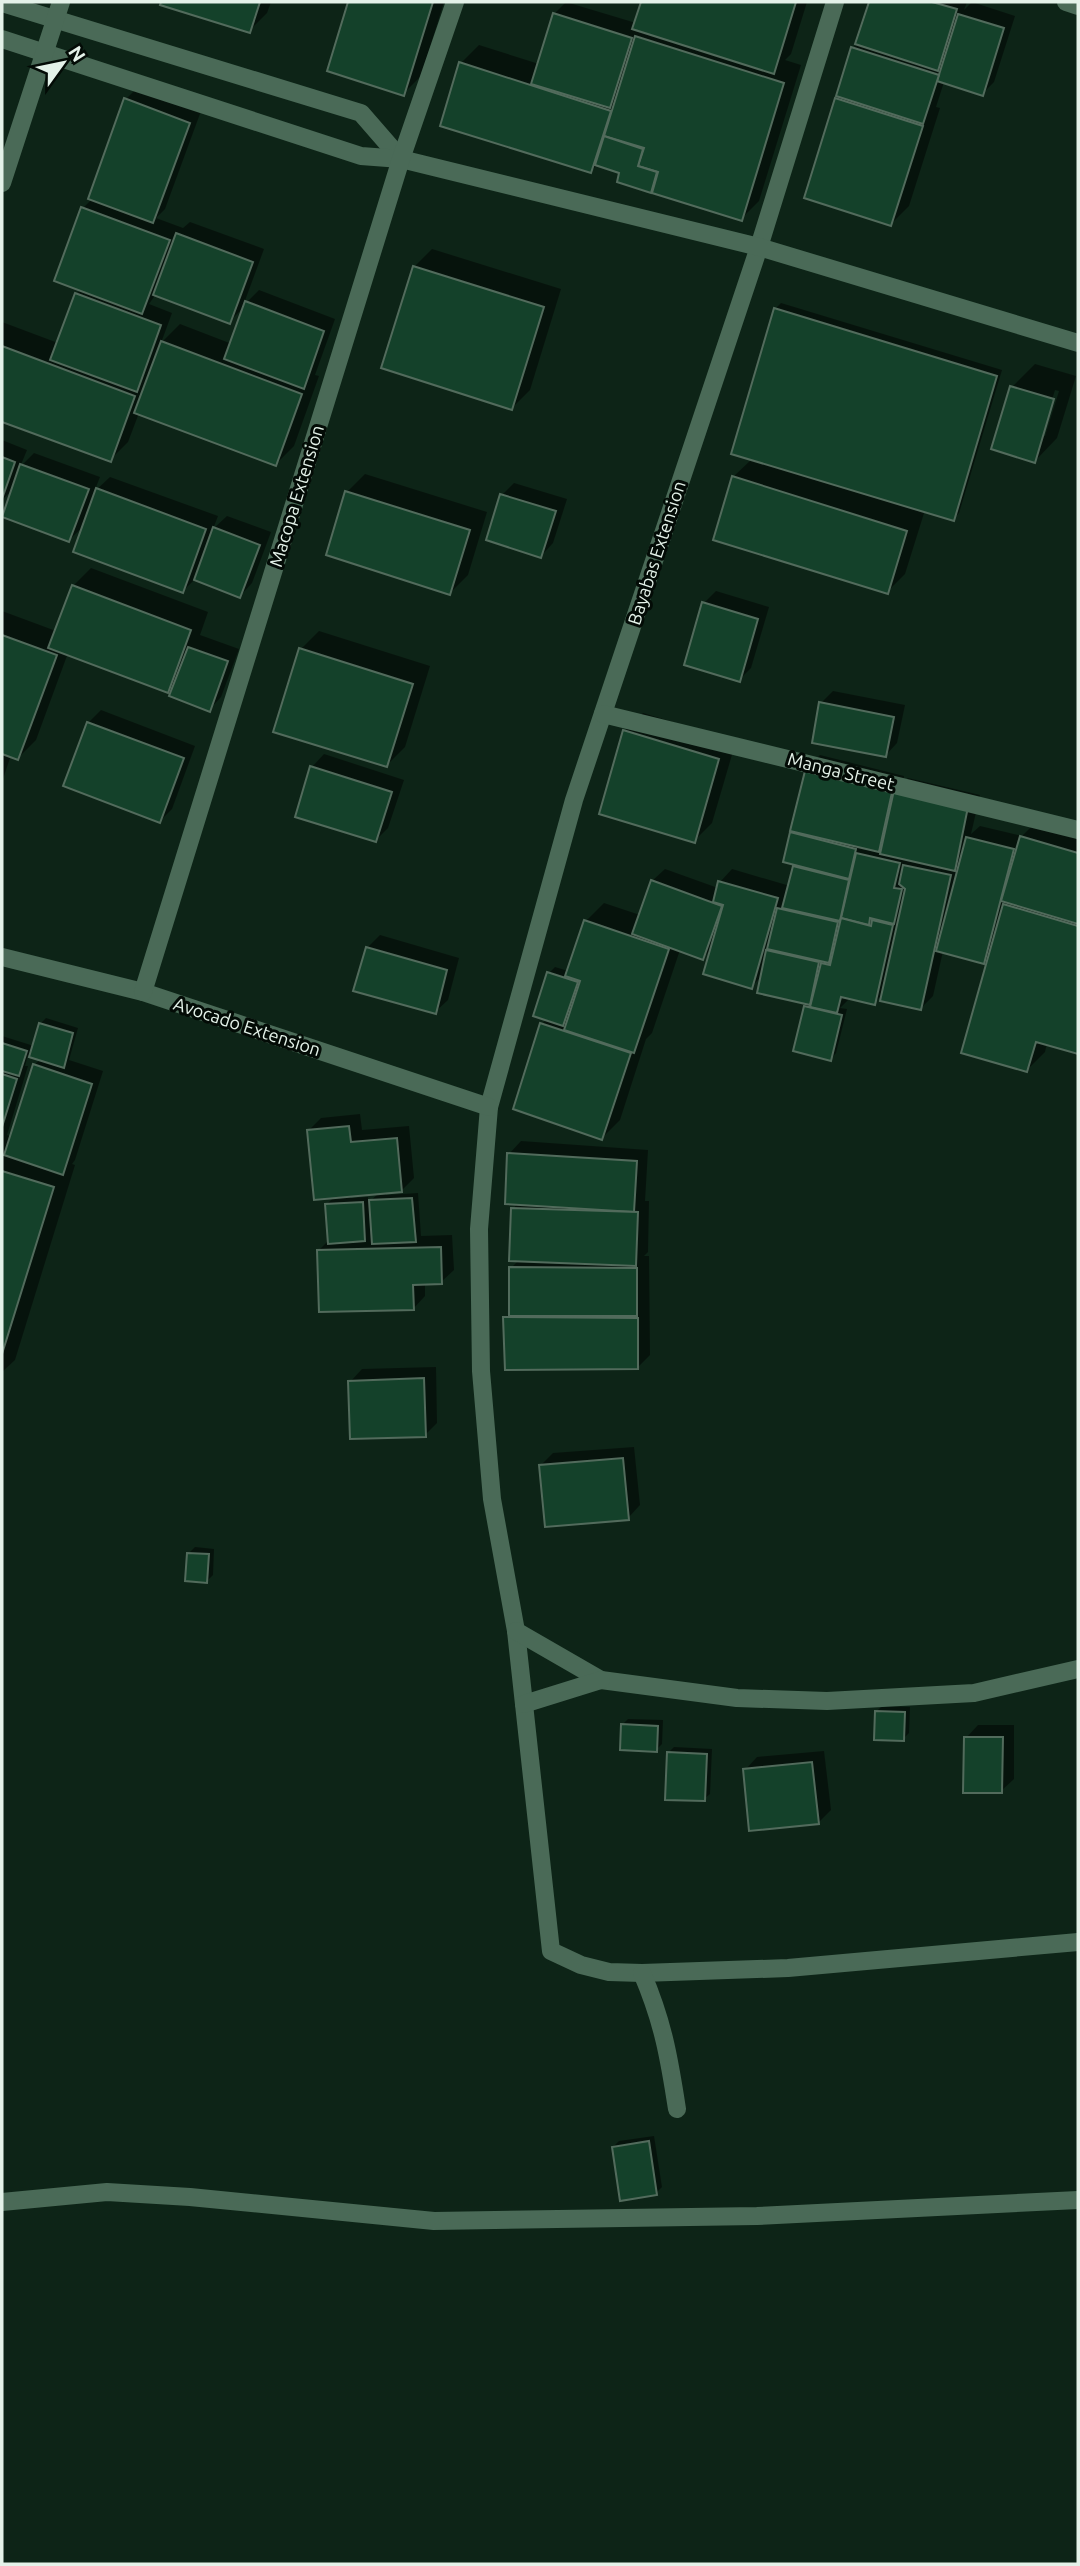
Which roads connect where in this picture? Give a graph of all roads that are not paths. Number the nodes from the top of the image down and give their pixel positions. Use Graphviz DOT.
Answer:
graph roads {
  1 [pos="61,2"];
  2 [pos="455,2"];
  3 [pos="835,2"];
  4 [pos="1066,2"];
  5 [pos="2,3"];
  6 [pos="1078,5"];
  7 [pos="55,21"];
  8 [pos="2,39"];
  9 [pos="45,52"];
  10 [pos="401,159"];
  11 [pos="2,183"];
  12 [pos="759,247"];
  13 [pos="1078,343"];
  14 [pos="603,714"];
  15 [pos="1078,830"];
  16 [pos="2,957"];
  17 [pos="143,992"];
  18 [pos="489,1107"];
  19 [pos="516,1631"];
  20 [pos="1078,1669"];
  21 [pos="601,1680"];
  22 [pos="524,1704"];
  23 [pos="1078,1942"];
  24 [pos="642,1973"];
  25 [pos="677,2109"];
  26 [pos="1078,2200"];
  27 [pos="2,2202"];
  1 -- 7 [label="street"];
  2 -- 10 [label="street, Macopa Extension"];
  3 -- 12 [label="street, Bayabas Extension"];
  4 -- 6 [label="street"];
  5 -- 7 [label="street"];
  7 -- 9 [label="street"];
  7 -- 10 [label="street"];
  8 -- 9 [label="street"];
  9 -- 10 [label="street"];
  9 -- 11 [label="street"];
  10 -- 12 [label="street"];
  10 -- 17 [label="street, Macopa Extension"];
  12 -- 13 [label="street"];
  12 -- 14 [label="street, Bayabas Extension"];
  14 -- 15 [label="street, Manga Street"];
  14 -- 18 [label="street, Bayabas Extension"];
  16 -- 17 [label="street, Avocado Extension"];
  17 -- 18 [label="street, Avocado Extension"];
  18 -- 19 [label="street, Bayabas Extension"];
  19 -- 21 [label="street"];
  19 -- 22 [label="street, Bayabas Extension"];
  20 -- 21 [label="street"];
  21 -- 22 [label="street"];
  22 -- 24 [label="street, Bayabas Extension"];
  23 -- 24 [label="street"];
  24 -- 25 [label="street"];
  26 -- 27 [label="street"];
}
